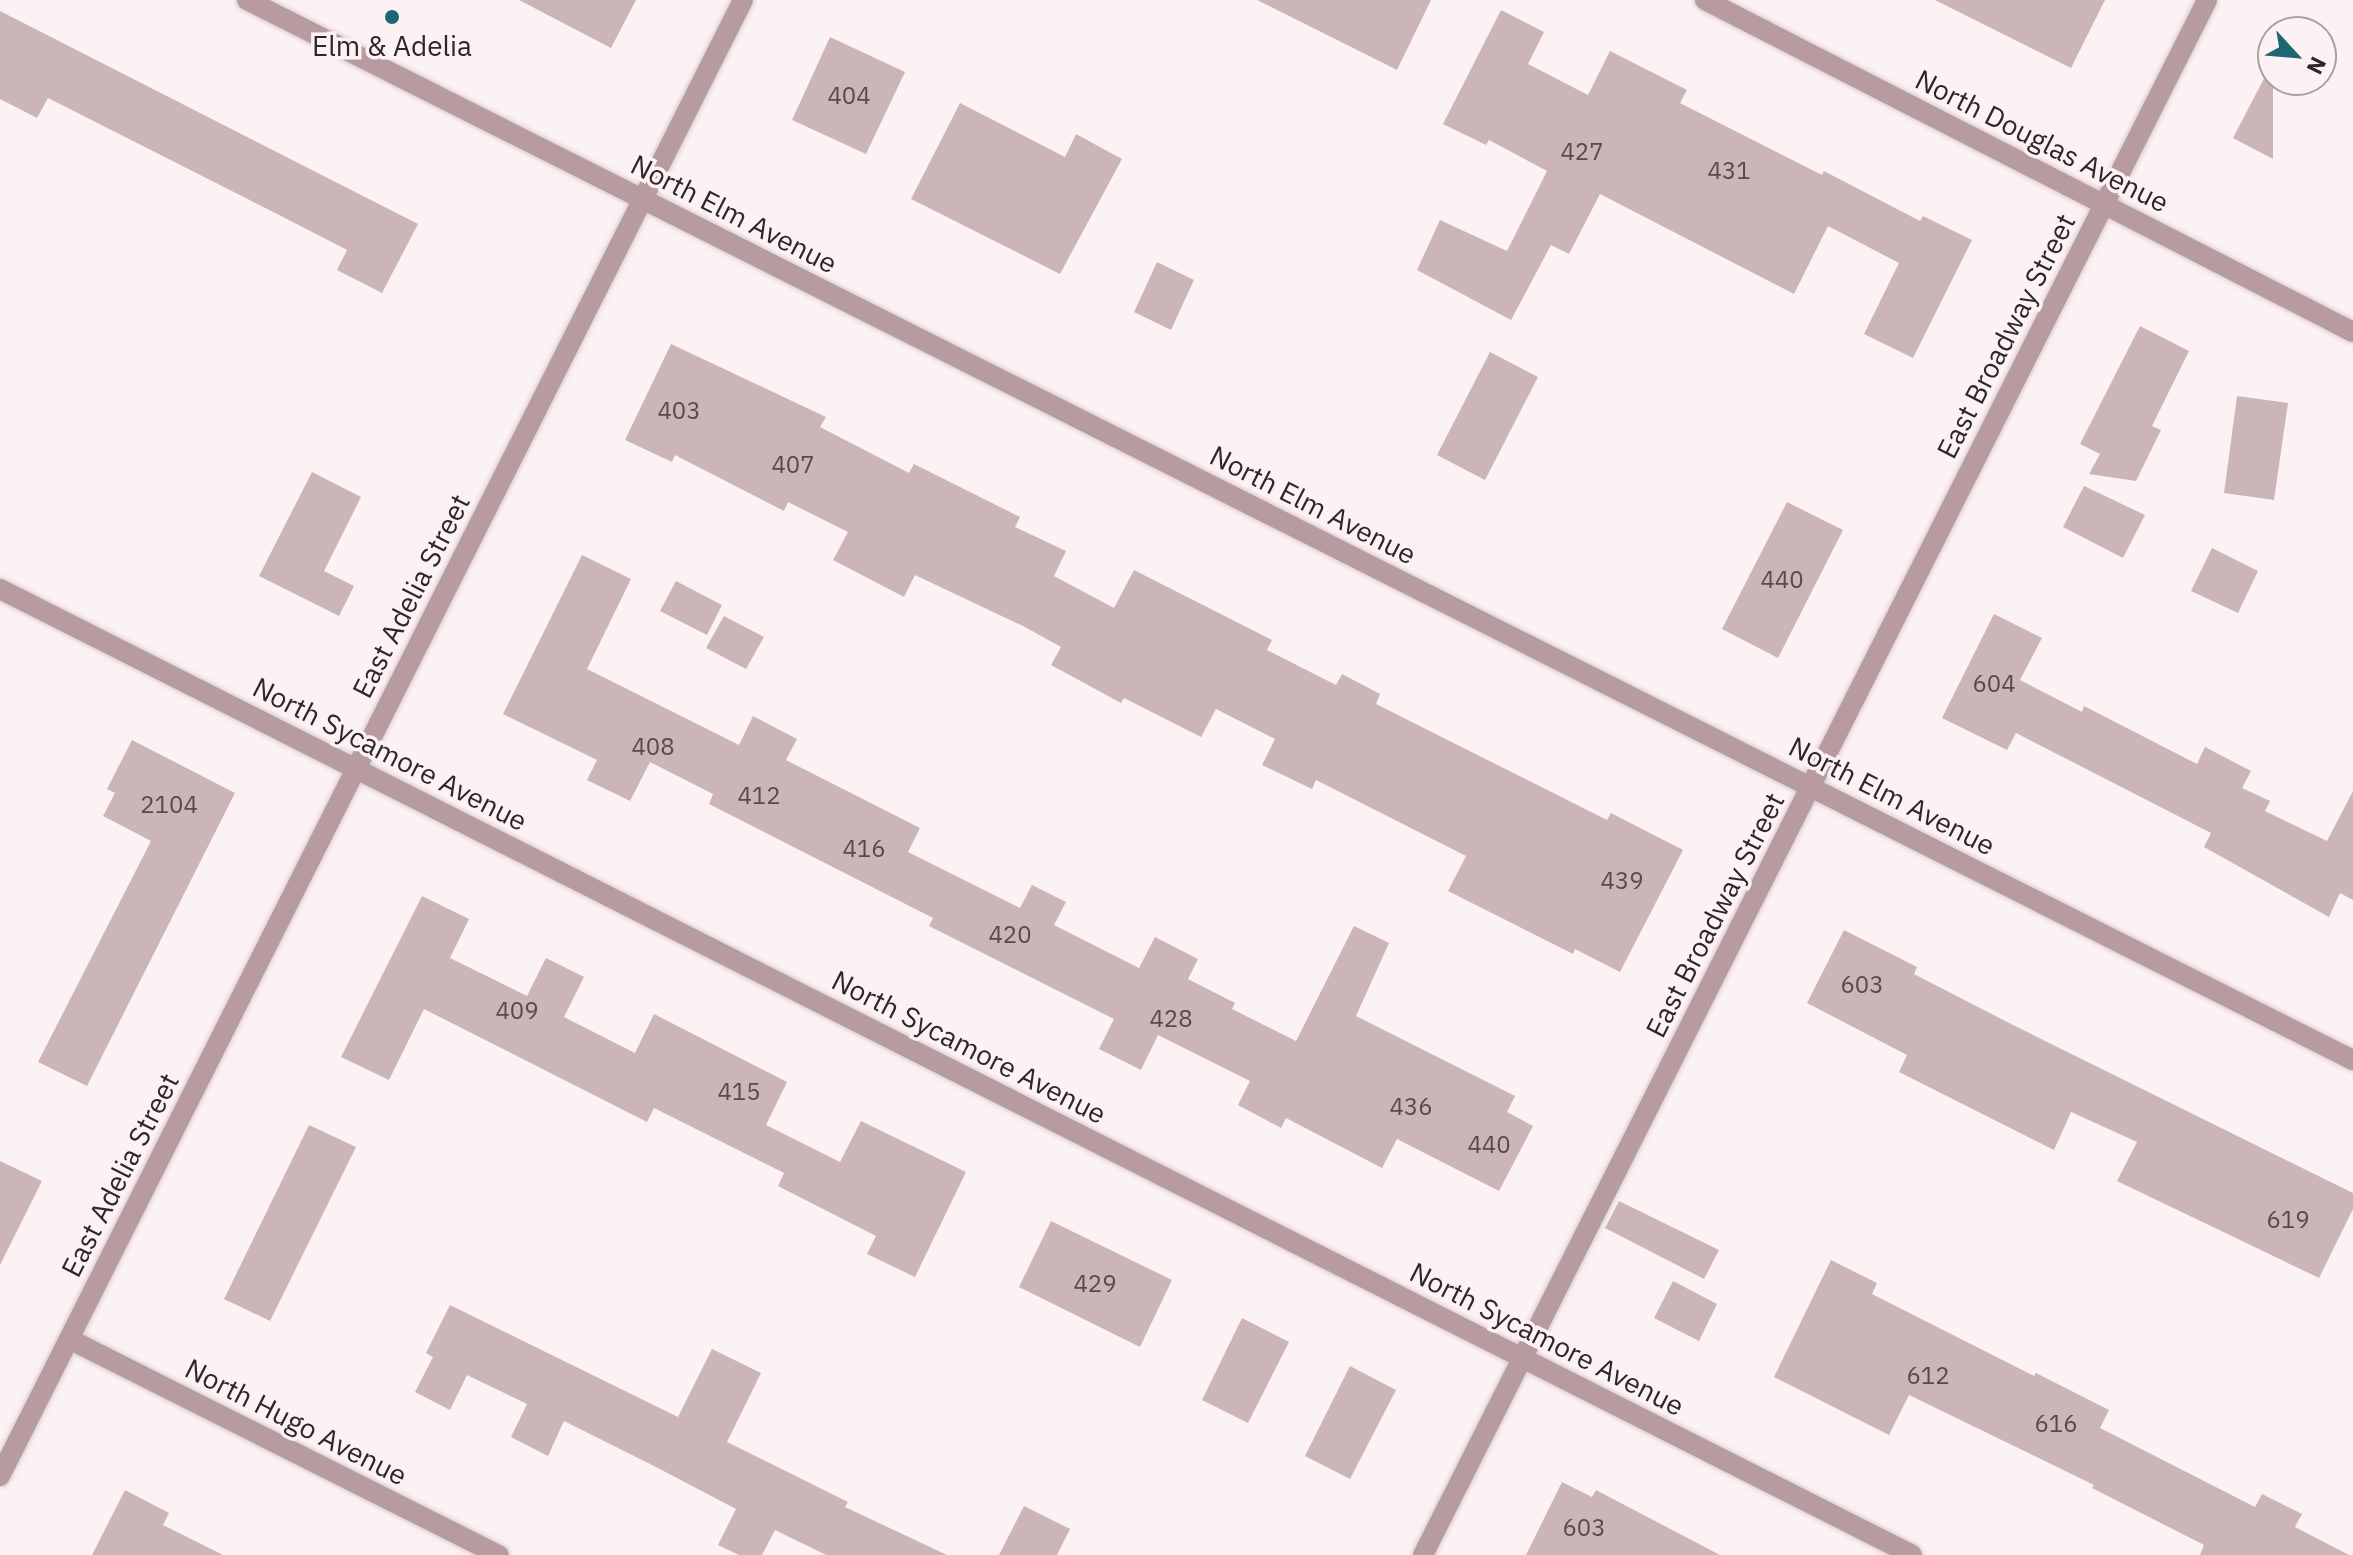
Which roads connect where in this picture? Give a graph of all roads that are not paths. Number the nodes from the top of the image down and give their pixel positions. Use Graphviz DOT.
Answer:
graph roads {
  1 [pos="247,0"];
  2 [pos="743,0"];
  3 [pos="1705,0"];
  4 [pos="2207,0"];
  5 [pos="643,199"];
  6 [pos="2104,204"];
  7 [pos="2353,332"];
  8 [pos="0,589"];
  9 [pos="356,768"];
  10 [pos="1811,787"];
  11 [pos="2353,1060"];
  12 [pos="69,1339"];
  13 [pos="1522,1358"];
  14 [pos="0,1476"];
  15 [pos="499,1555"];
  16 [pos="1423,1555"];
  17 [pos="1912,1555"];
  1 -- 5 [label="street, North Elm Avenue"];
  2 -- 5 [label="street, East Adelia Street"];
  3 -- 6 [label="street, North Douglas Avenue"];
  4 -- 6 [label="street, East Broadway Street"];
  5 -- 9 [label="street, East Adelia Street"];
  5 -- 10 [label="street, North Elm Avenue"];
  6 -- 7 [label="street, North Douglas Avenue"];
  6 -- 10 [label="street, East Broadway Street"];
  8 -- 9 [label="street, North Sycamore Avenue"];
  9 -- 12 [label="street, East Adelia Street"];
  9 -- 13 [label="street, North Sycamore Avenue"];
  10 -- 11 [label="street, North Elm Avenue"];
  10 -- 13 [label="street, East Broadway Street"];
  12 -- 14 [label="street, East Adelia Street"];
  12 -- 15 [label="street, North Hugo Avenue"];
  13 -- 16 [label="street, East Broadway Street"];
  13 -- 17 [label="street, North Sycamore Avenue"];
}
